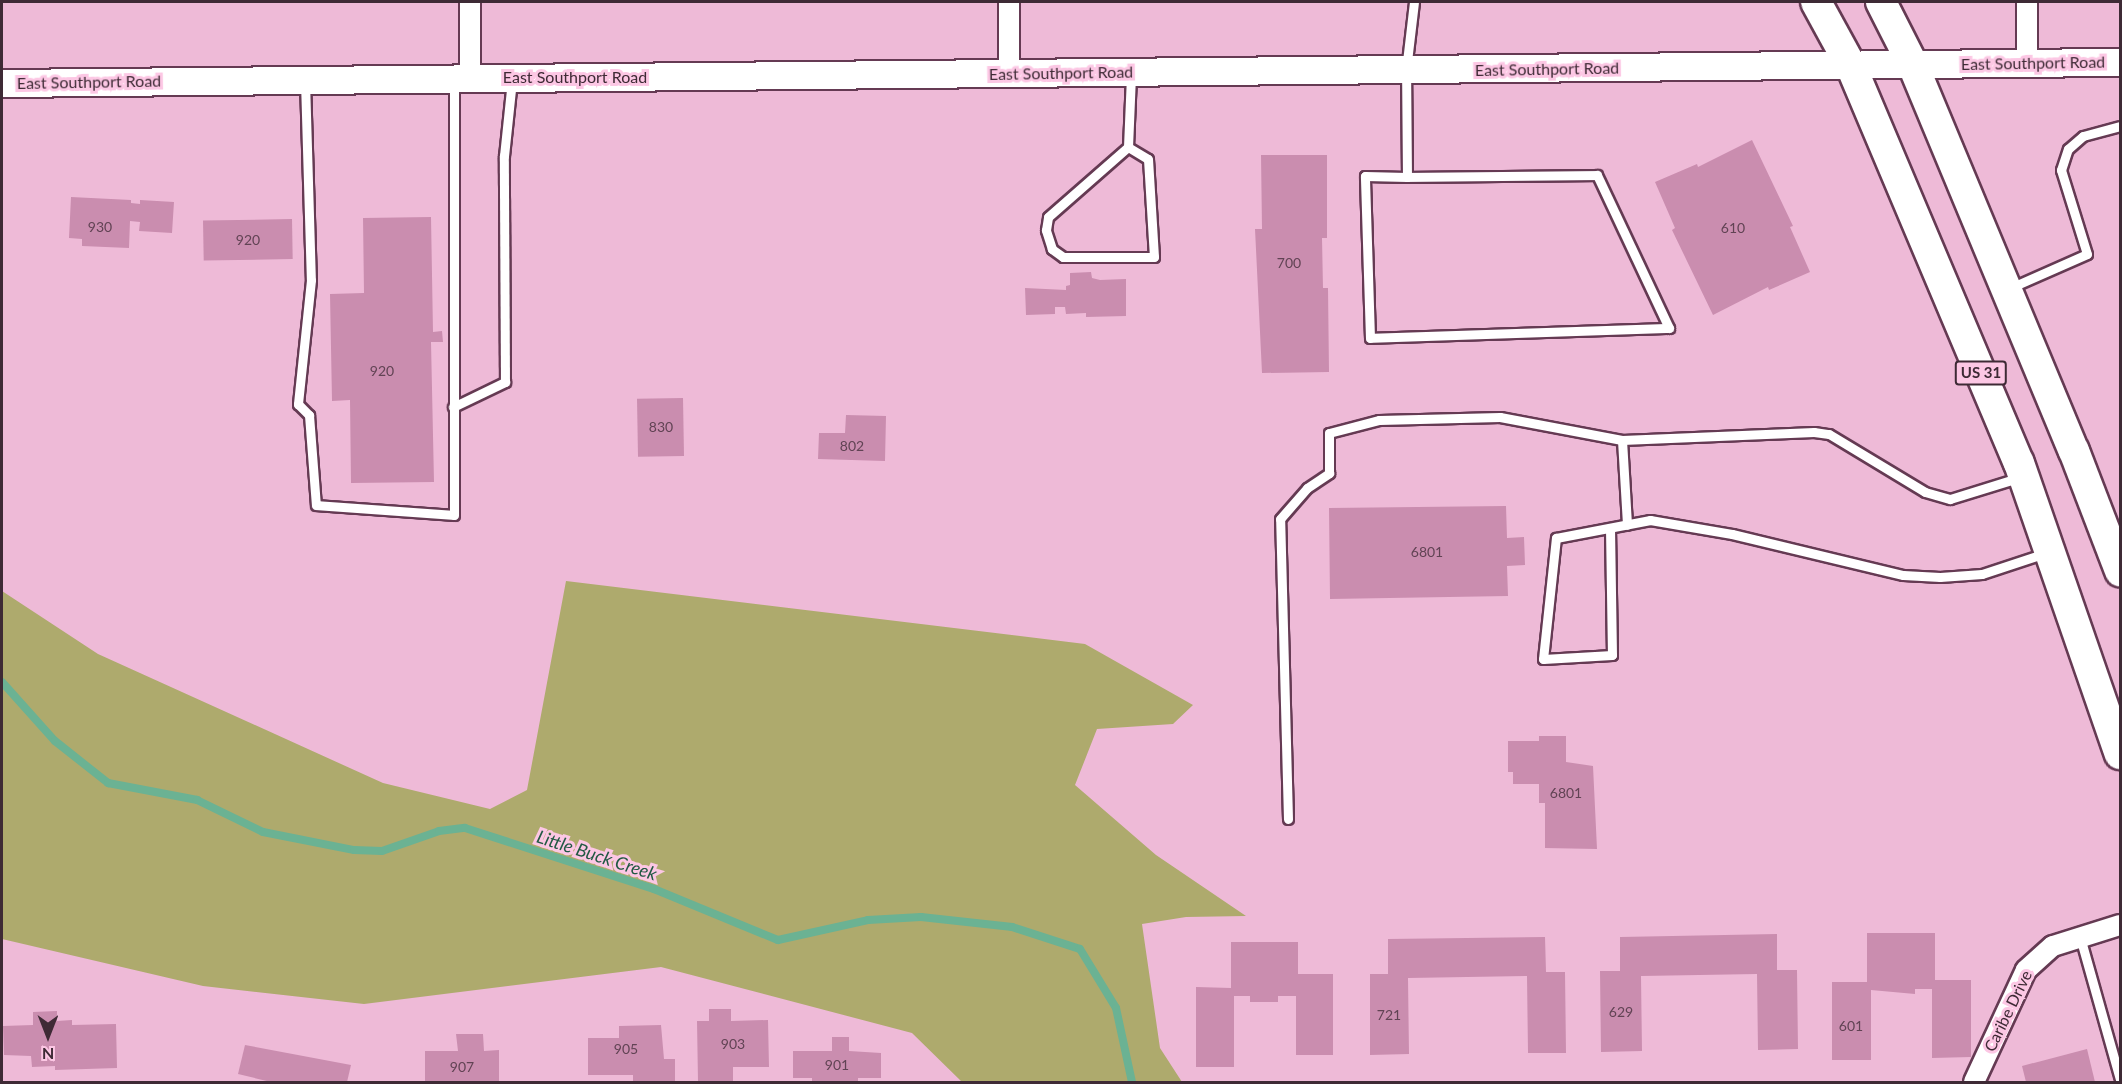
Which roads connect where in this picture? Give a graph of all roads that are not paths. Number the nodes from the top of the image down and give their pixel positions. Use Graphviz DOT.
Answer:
graph roads {
  1 [pos="470,2"];
  2 [pos="1009,2"];
  3 [pos="1414,2"];
  4 [pos="1816,2"];
  5 [pos="1881,2"];
  6 [pos="2027,2"];
  7 [pos="2121,62"];
  8 [pos="2027,63"];
  9 [pos="1913,65"];
  10 [pos="1851,66"];
  11 [pos="1406,70"];
  12 [pos="1131,72"];
  13 [pos="1009,74"];
  14 [pos="512,77"];
  15 [pos="462,78"];
  16 [pos="305,80"];
  17 [pos="2,83"];
  18 [pos="2121,126"];
  19 [pos="1128,147"];
  20 [pos="1407,177"];
  21 [pos="2007,290"];
  22 [pos="453,407"];
  23 [pos="1622,440"];
  24 [pos="2023,477"];
  25 [pos="1627,525"];
  26 [pos="1610,528"];
  27 [pos="2048,552"];
  28 [pos="2117,552"];
  29 [pos="2121,754"];
  30 [pos="1288,819"];
  31 [pos="2121,925"];
  32 [pos="2080,937"];
  33 [pos="2121,1079"];
  34 [pos="1974,1083"];
  1 -- 15 [label="street"];
  2 -- 13 [label="street"];
  3 -- 11 [label="lane"];
  4 -- 10 [label="main road, US 31"];
  5 -- 9 [label="main road"];
  6 -- 8 [label="street"];
  7 -- 8 [label="main road, East Southport Road"];
  8 -- 9 [label="main road, East Southport Road"];
  9 -- 10 [label="main road, East Southport Road"];
  9 -- 21 [label="main road"];
  10 -- 11 [label="main road, East Southport Road"];
  10 -- 24 [label="main road, US 31"];
  11 -- 12 [label="main road, East Southport Road"];
  11 -- 20 [label="lane"];
  12 -- 13 [label="main road, East Southport Road"];
  12 -- 19 [label="lane"];
  13 -- 14 [label="main road, East Southport Road"];
  14 -- 15 [label="main road, East Southport Road"];
  14 -- 22 [label="lane"];
  15 -- 16 [label="main road, East Southport Road"];
  15 -- 22 [label="lane"];
  16 -- 17 [label="main road, East Southport Road"];
  16 -- 22 [label="lane"];
  18 -- 21 [label="lane"];
  19 -- 19 [label="lane"];
  20 -- 20 [label="lane"];
  21 -- 28 [label="main road"];
  23 -- 24 [label="lane"];
  23 -- 25 [label="lane"];
  23 -- 30 [label="lane"];
  24 -- 27 [label="main road, US 31"];
  25 -- 26 [label="lane"];
  25 -- 27 [label="lane"];
  26 -- 26 [label="lane"];
  27 -- 29 [label="main road, US 31"];
  31 -- 32 [label="street, Caribe Drive"];
  32 -- 33 [label="lane"];
  32 -- 34 [label="street, Caribe Drive"];
}
